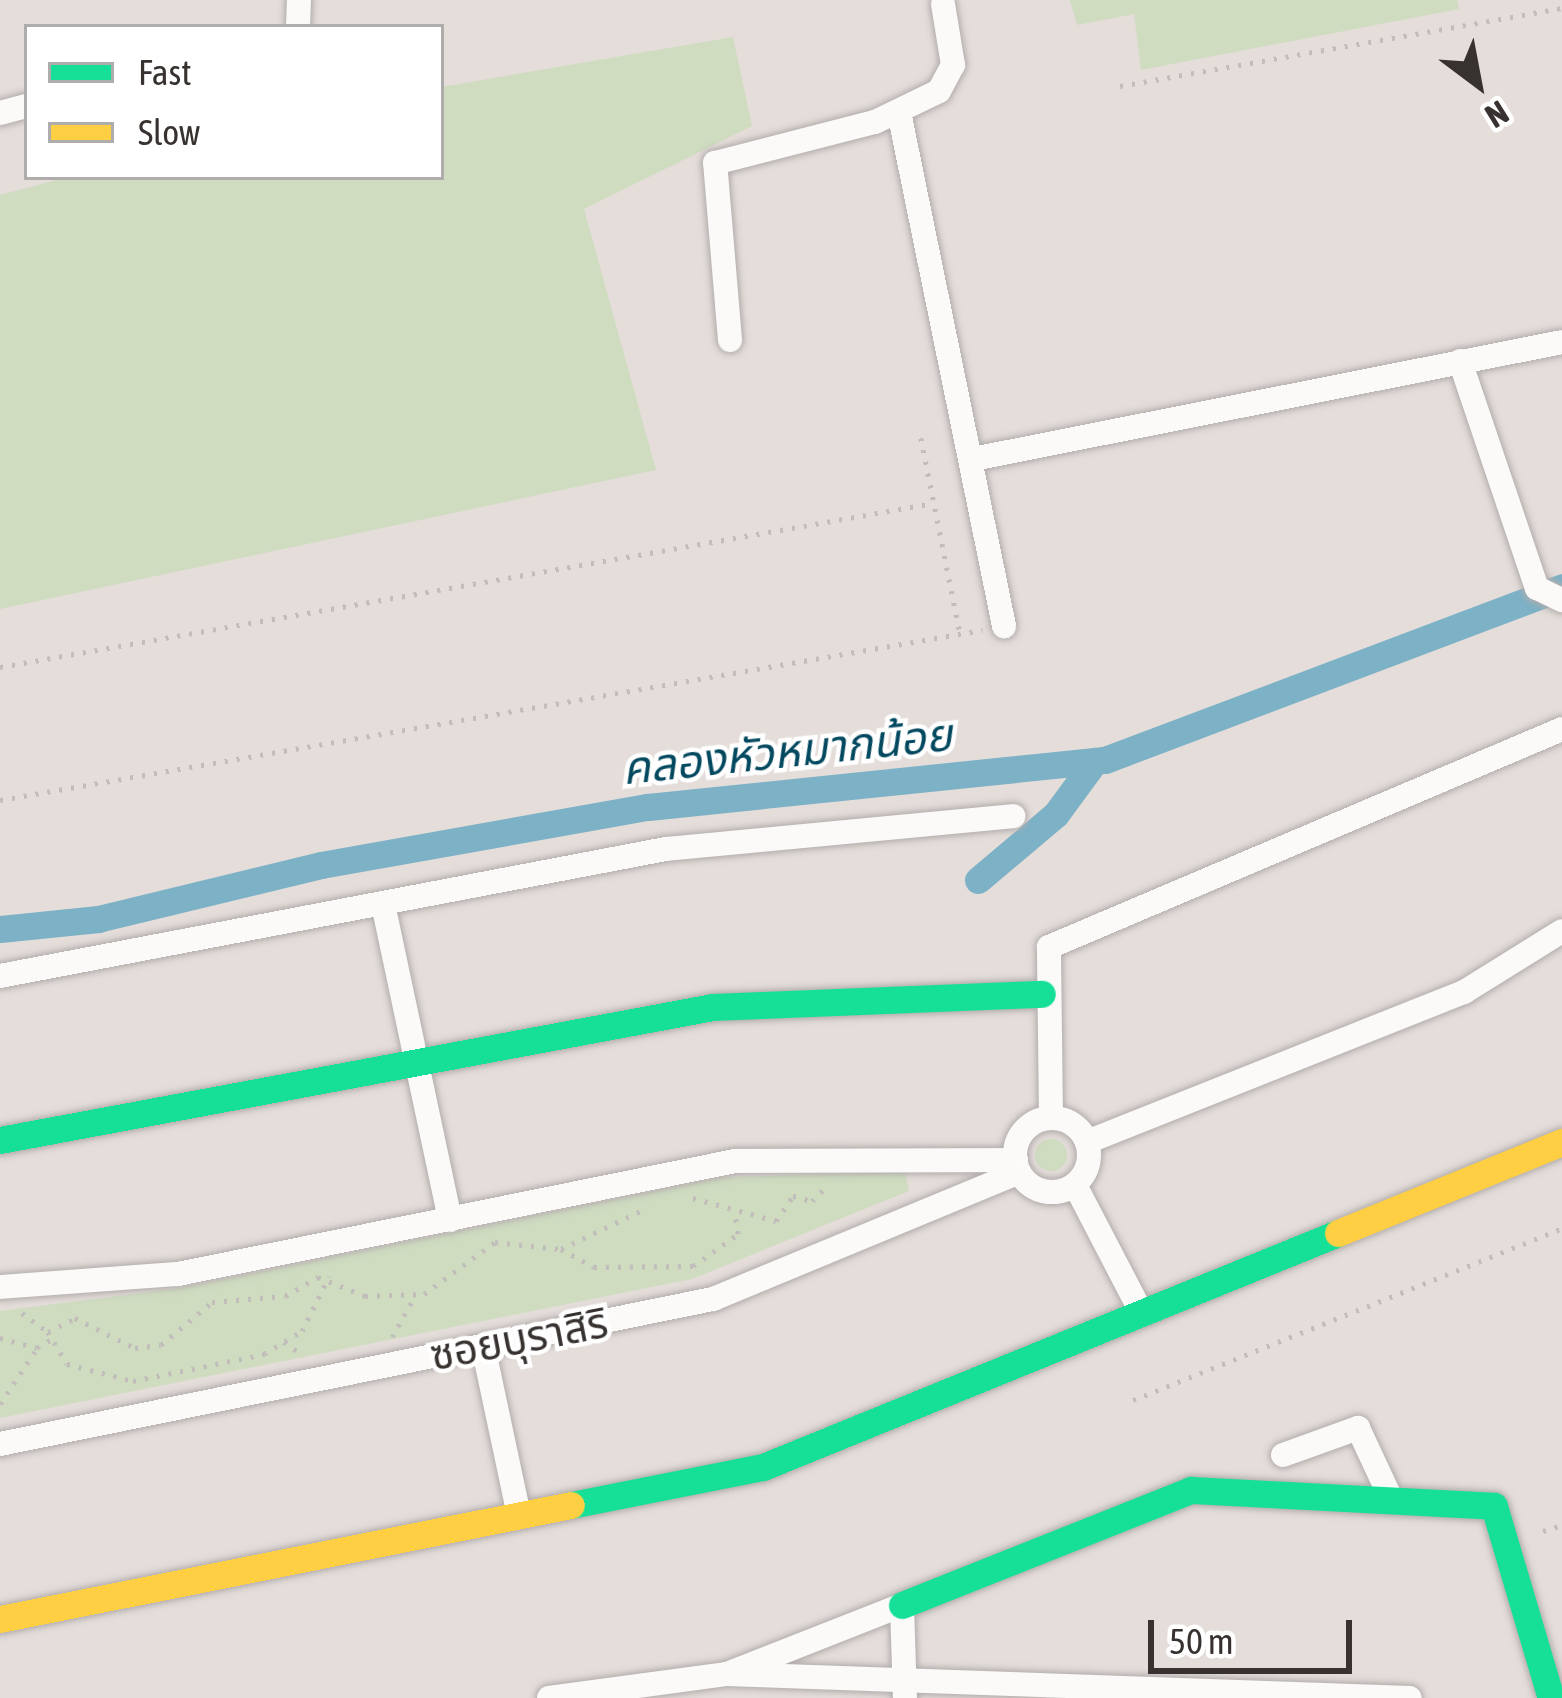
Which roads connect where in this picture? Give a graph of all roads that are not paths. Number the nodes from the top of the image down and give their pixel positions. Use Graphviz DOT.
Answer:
graph roads {
  1 [pos="943,4"];
  2 [pos="899,112"];
  3 [pos="730,340"];
  4 [pos="1562,342"];
  5 [pos="1460,361"];
  6 [pos="978,458"];
  7 [pos="1562,600"];
  8 [pos="1004,626"];
  9 [pos="1562,729"];
  10 [pos="1012,816"];
  11 [pos="383,904"];
  12 [pos="1562,931"];
  13 [pos="0,976"];
  14 [pos="1042,994"];
  15 [pos="417,1069"];
  16 [pos="1051,1118"];
  17 [pos="0,1140"];
  18 [pos="1087,1142"];
  19 [pos="1562,1142"];
  20 [pos="1018,1166"];
  21 [pos="1075,1184"];
  22 [pos="450,1220"];
  23 [pos="9,1287"];
  24 [pos="1141,1312"];
  25 [pos="483,1346"];
  26 [pos="0,1444"];
  27 [pos="1283,1455"];
  28 [pos="1393,1501"];
  29 [pos="519,1516"];
  30 [pos="902,1604"];
  31 [pos="0,1618"];
  32 [pos="727,1674"];
  33 [pos="905,1692"];
  34 [pos="549,1698"];
  35 [pos="1410,1698"];
  36 [pos="1551,1698"];
  1 -- 2 [label="street"];
  2 -- 3 [label="street"];
  2 -- 6 [label="street"];
  4 -- 5 [label="street"];
  5 -- 6 [label="street"];
  5 -- 7 [label="street"];
  6 -- 8 [label="street"];
  9 -- 14 [label="street"];
  10 -- 11 [label="street"];
  11 -- 13 [label="street"];
  11 -- 15 [label="street"];
  12 -- 18 [label="street"];
  14 -- 15 [label="street"];
  14 -- 16 [label="street"];
  15 -- 17 [label="street"];
  15 -- 22 [label="street"];
  16 -- 18 [label="street"];
  16 -- 20 [label="street, ซอยบุราสิริ"];
  18 -- 21 [label="street"];
  19 -- 24 [label="street"];
  20 -- 21 [label="street"];
  20 -- 22 [label="street"];
  20 -- 25 [label="street, ซอยบุราสิริ"];
  21 -- 24 [label="street"];
  22 -- 23 [label="street"];
  24 -- 29 [label="street"];
  25 -- 26 [label="street, ซอยบุราสิริ"];
  25 -- 29 [label="street"];
  27 -- 28 [label="street"];
  28 -- 30 [label="street"];
  28 -- 36 [label="street"];
  29 -- 31 [label="street"];
  30 -- 32 [label="street"];
  30 -- 33 [label="street"];
  32 -- 33 [label="street"];
  32 -- 34 [label="street"];
  33 -- 35 [label="street"];
}
